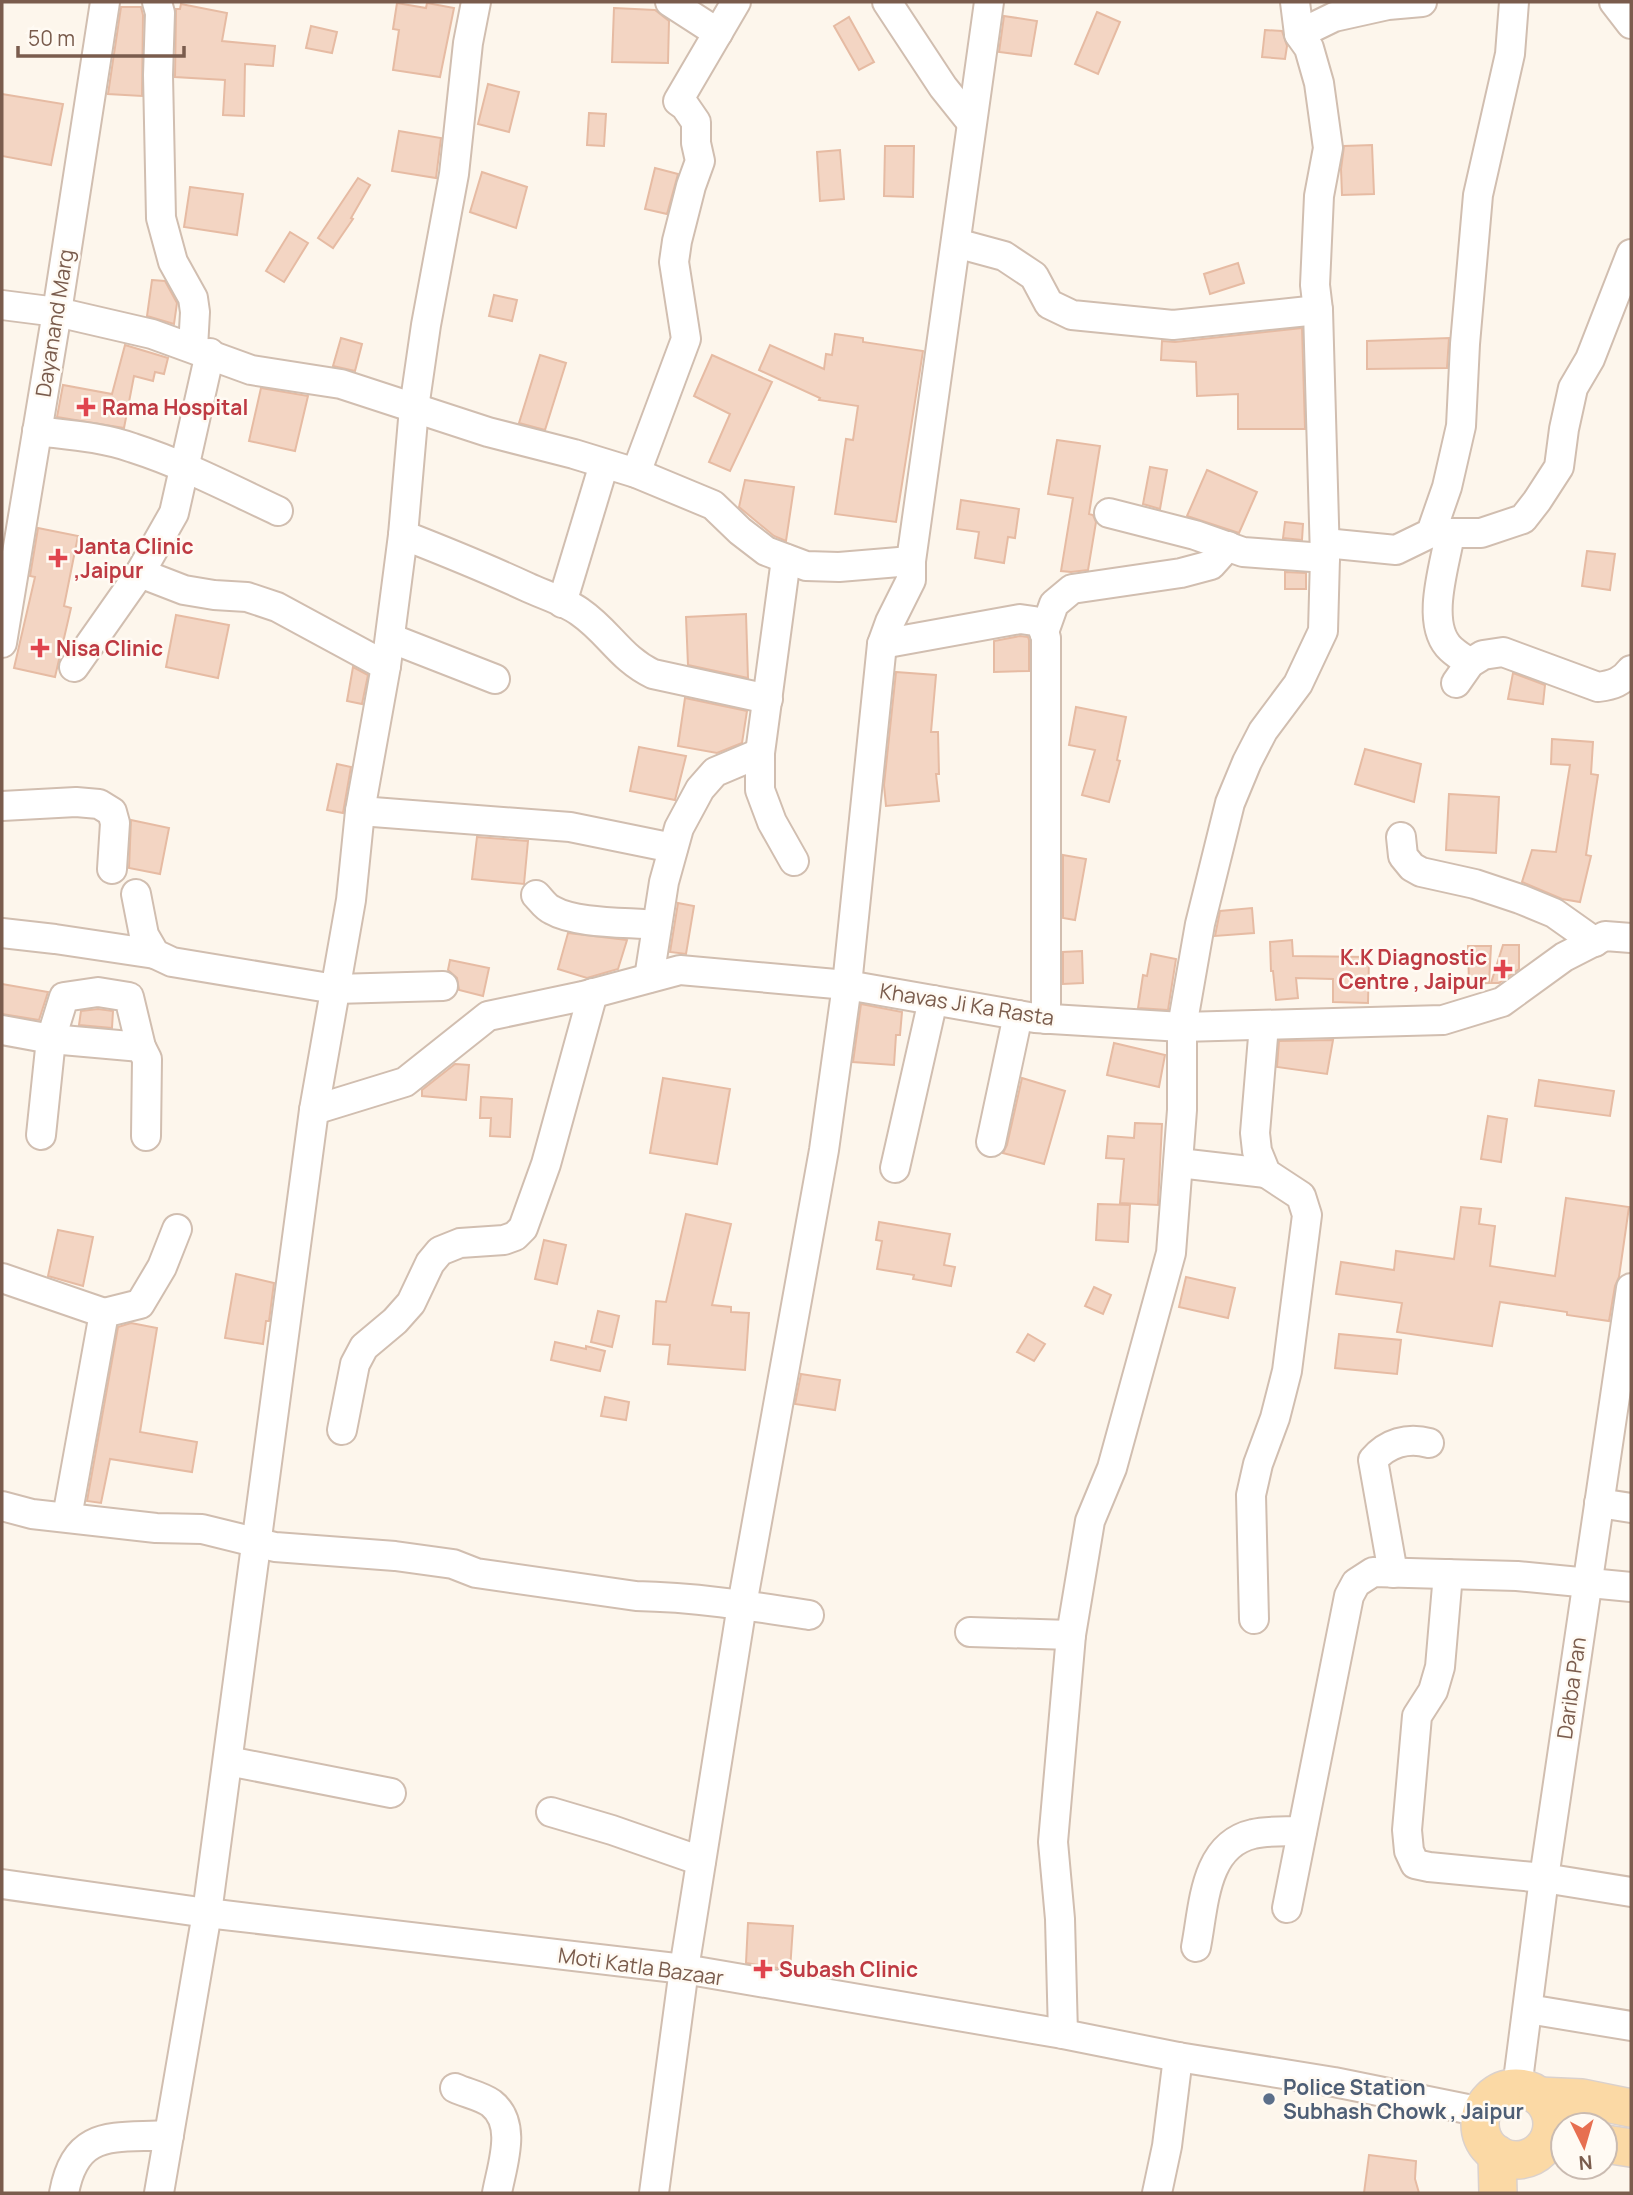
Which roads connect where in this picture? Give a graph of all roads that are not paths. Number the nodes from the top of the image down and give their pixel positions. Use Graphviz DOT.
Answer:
graph roads {
  1 [pos="104,2"];
  2 [pos="156,2"];
  3 [pos="476,2"];
  4 [pos="670,2"];
  5 [pos="736,2"];
  6 [pos="887,2"];
  7 [pos="989,2"];
  8 [pos="1295,2"];
  9 [pos="1422,2"];
  10 [pos="1514,2"];
  11 [pos="1615,2"];
  12 [pos="1631,24"];
  13 [pos="718,33"];
  14 [pos="1299,34"];
  15 [pos="971,122"];
  16 [pos="956,243"];
  17 [pos="1631,254"];
  18 [pos="2,305"];
  19 [pos="1318,310"];
  20 [pos="57,312"];
  21 [pos="202,351"];
  22 [pos="414,408"];
  23 [pos="37,431"];
  24 [pos="604,464"];
  25 [pos="184,468"];
  26 [pos="636,473"];
  27 [pos="278,511"];
  28 [pos="1109,513"];
  29 [pos="1441,533"];
  30 [pos="403,534"];
  31 [pos="1228,546"];
  32 [pos="1325,550"];
  33 [pos="786,559"];
  34 [pos="911,561"];
  35 [pos="140,573"];
  36 [pos="562,603"];
  37 [pos="1044,632"];
  38 [pos="2,643"];
  39 [pos="882,644"];
  40 [pos="388,652"];
  41 [pos="74,667"];
  42 [pos="1631,670"];
  43 [pos="495,679"];
  44 [pos="768,699"];
  45 [pos="760,753"];
  46 [pos="2,806"];
  47 [pos="360,811"];
  48 [pos="1401,837"];
  49 [pos="673,848"];
  50 [pos="794,861"];
  51 [pos="112,869"];
  52 [pos="136,894"];
  53 [pos="536,895"];
  54 [pos="657,925"];
  55 [pos="2,933"];
  56 [pos="1631,938"];
  57 [pos="1595,942"];
  58 [pos="155,954"];
  59 [pos="649,978"];
  60 [pos="847,985"];
  61 [pos="443,986"];
  62 [pos="335,989"];
  63 [pos="593,993"];
  64 [pos="933,1000"];
  65 [pos="1032,1017"];
  66 [pos="1264,1025"];
  67 [pos="1182,1027"];
  68 [pos="2,1030"];
  69 [pos="51,1039"];
  70 [pos="141,1046"];
  71 [pos="314,1110"];
  72 [pos="41,1135"];
  73 [pos="146,1136"];
  74 [pos="991,1142"];
  75 [pos="1179,1163"];
  76 [pos="895,1168"];
  77 [pos="1266,1173"];
  78 [pos="177,1229"];
  79 [pos="2,1278"];
  80 [pos="1631,1288"];
  81 [pos="104,1313"];
  82 [pos="342,1430"];
  83 [pos="1429,1443"];
  84 [pos="1599,1503"];
  85 [pos="2,1506"];
  86 [pos="1631,1508"];
  87 [pos="67,1517"];
  88 [pos="257,1542"];
  89 [pos="1393,1573"];
  90 [pos="1448,1574"];
  91 [pos="1587,1581"];
  92 [pos="1631,1587"];
  93 [pos="742,1605"];
  94 [pos="809,1615"];
  95 [pos="1254,1619"];
  96 [pos="970,1632"];
  97 [pos="1071,1635"];
  98 [pos="228,1761"];
  99 [pos="391,1793"];
  100 [pos="551,1812"];
  101 [pos="1302,1831"];
  102 [pos="701,1861"];
  103 [pos="1544,1878"];
  104 [pos="2,1884"];
  105 [pos="1631,1892"];
  106 [pos="1287,1908"];
  107 [pos="207,1913"];
  108 [pos="1196,1947"];
  109 [pos="684,1969"];
  110 [pos="1528,2009"];
  111 [pos="1631,2026"];
  112 [pos="1063,2034"];
  113 [pos="1178,2057"];
  114 [pos="455,2088"];
  115 [pos="1528,2092"];
  116 [pos="1631,2108"];
  117 [pos="1482,2112"];
  118 [pos="169,2135"];
  119 [pos="1534,2147"];
  120 [pos="659,2191"];
  121 [pos="64,2193"];
  122 [pos="159,2193"];
  123 [pos="497,2193"];
  124 [pos="1157,2193"];
  125 [pos="1498,2193"];
  126 [pos="1514,2193"];
  1 -- 20 [label="street, Dayanand Marg"];
  2 -- 21 [label="street"];
  3 -- 22 [label="street"];
  4 -- 13 [label="street"];
  5 -- 13 [label="street"];
  6 -- 15 [label="street"];
  7 -- 15 [label="street"];
  8 -- 14 [label="street"];
  9 -- 14 [label="street"];
  10 -- 29 [label="street"];
  11 -- 12 [label="street"];
  13 -- 26 [label="street"];
  14 -- 19 [label="street"];
  15 -- 16 [label="street"];
  16 -- 19 [label="street"];
  16 -- 34 [label="street"];
  17 -- 29 [label="street"];
  18 -- 20 [label="street"];
  19 -- 32 [label="street"];
  20 -- 21 [label="street"];
  20 -- 23 [label="street, Dayanand Marg"];
  21 -- 22 [label="street"];
  21 -- 25 [label="street"];
  22 -- 24 [label="street"];
  22 -- 30 [label="street"];
  23 -- 25 [label="street"];
  23 -- 38 [label="street, Dayanand Marg"];
  24 -- 26 [label="street"];
  24 -- 36 [label="street"];
  25 -- 27 [label="street"];
  25 -- 35 [label="street"];
  26 -- 33 [label="street"];
  28 -- 31 [label="street"];
  29 -- 32 [label="street"];
  29 -- 42 [label="street"];
  30 -- 36 [label="street"];
  30 -- 40 [label="street"];
  31 -- 32 [label="street"];
  31 -- 37 [label="street"];
  32 -- 67 [label="street"];
  33 -- 34 [label="street"];
  33 -- 44 [label="street"];
  34 -- 39 [label="street"];
  35 -- 40 [label="street"];
  35 -- 41 [label="street"];
  36 -- 44 [label="street"];
  37 -- 39 [label="street"];
  37 -- 65 [label="street"];
  39 -- 60 [label="street"];
  40 -- 43 [label="street"];
  40 -- 47 [label="street"];
  44 -- 45 [label="street"];
  45 -- 49 [label="street"];
  45 -- 50 [label="street"];
  46 -- 51 [label="street"];
  47 -- 49 [label="street"];
  47 -- 62 [label="street"];
  48 -- 57 [label="street"];
  49 -- 54 [label="street"];
  52 -- 58 [label="street"];
  53 -- 54 [label="street"];
  54 -- 59 [label="street"];
  55 -- 58 [label="street"];
  56 -- 57 [label="street, Khavas Ji Ka Rasta"];
  57 -- 66 [label="street, Khavas Ji Ka Rasta"];
  58 -- 62 [label="street"];
  59 -- 60 [label="street, Khavas Ji Ka Rasta"];
  59 -- 63 [label="street, Khavas Ji Ka Rasta"];
  60 -- 64 [label="street, Khavas Ji Ka Rasta"];
  60 -- 93 [label="street"];
  61 -- 62 [label="street"];
  62 -- 71 [label="street"];
  63 -- 71 [label="street, Khavas Ji Ka Rasta"];
  63 -- 82 [label="street"];
  64 -- 65 [label="street, Khavas Ji Ka Rasta"];
  64 -- 76 [label="street"];
  65 -- 67 [label="street, Khavas Ji Ka Rasta"];
  65 -- 74 [label="street"];
  66 -- 67 [label="street, Khavas Ji Ka Rasta"];
  66 -- 77 [label="street"];
  67 -- 75 [label="street"];
  68 -- 69 [label="street"];
  69 -- 70 [label="street"];
  69 -- 70 [label="street"];
  69 -- 72 [label="street"];
  70 -- 73 [label="street"];
  71 -- 88 [label="street"];
  75 -- 77 [label="street"];
  75 -- 97 [label="street"];
  77 -- 95 [label="street"];
  78 -- 81 [label="street"];
  79 -- 81 [label="street"];
  80 -- 84 [label="street, Dariba Pan"];
  81 -- 87 [label="street"];
  83 -- 89 [label="street"];
  84 -- 86 [label="street"];
  84 -- 91 [label="street, Dariba Pan"];
  85 -- 87 [label="street"];
  87 -- 88 [label="street"];
  88 -- 93 [label="street"];
  88 -- 98 [label="street"];
  89 -- 90 [label="street"];
  89 -- 101 [label="street"];
  90 -- 91 [label="street"];
  90 -- 103 [label="street"];
  91 -- 92 [label="street"];
  91 -- 103 [label="street, Dariba Pan"];
  93 -- 94 [label="street"];
  93 -- 102 [label="street"];
  96 -- 97 [label="street"];
  97 -- 112 [label="street"];
  98 -- 99 [label="street"];
  98 -- 107 [label="street"];
  100 -- 102 [label="street"];
  101 -- 106 [label="street"];
  101 -- 108 [label="street"];
  102 -- 109 [label="street"];
  103 -- 105 [label="street"];
  103 -- 110 [label="street, Dariba Pan"];
  104 -- 107 [label="street, Moti Katla Bazaar"];
  107 -- 109 [label="street, Moti Katla Bazaar"];
  107 -- 118 [label="street"];
  109 -- 112 [label="street, Moti Katla Bazaar"];
  109 -- 120 [label="street"];
  110 -- 111 [label="street"];
  110 -- 115 [label="street, Dariba Pan"];
  112 -- 113 [label="street, Moti Katla Bazaar"];
  113 -- 117 [label="street, Moti Katla Bazaar"];
  113 -- 124 [label="street"];
  114 -- 123 [label="street"];
  115 -- 116 [label="main road"];
  115 -- 117 [label="main road"];
  115 -- 119 [label="main road"];
  117 -- 119 [label="main road"];
  118 -- 121 [label="street"];
  118 -- 122 [label="street"];
  119 -- 125 [label="main road"];
  119 -- 126 [label="main road"];
}
